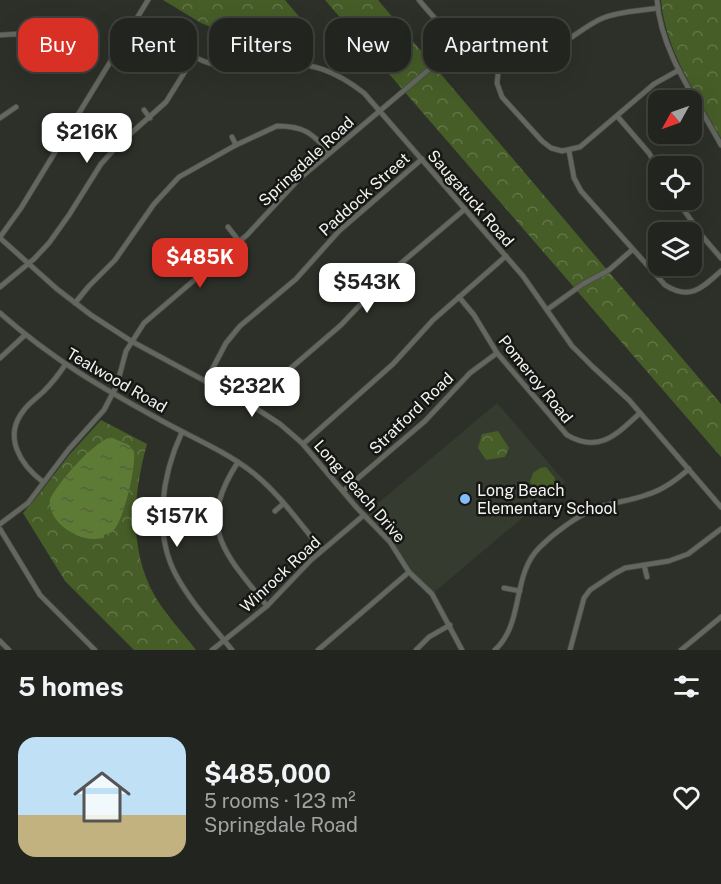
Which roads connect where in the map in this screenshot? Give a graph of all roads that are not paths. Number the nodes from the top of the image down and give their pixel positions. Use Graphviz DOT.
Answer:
graph roads {
  1 [pos="148,0"];
  2 [pos="419,0"];
  3 [pos="657,0"];
  4 [pos="658,8"];
  5 [pos="137,18"];
  6 [pos="437,18"];
  7 [pos="18,34"];
  8 [pos="0,35"];
  9 [pos="570,39"];
  10 [pos="197,58"];
  11 [pos="110,63"];
  12 [pos="680,70"];
  13 [pos="185,72"];
  14 [pos="426,72"];
  15 [pos="498,72"];
  16 [pos="16,107"];
  17 [pos="144,110"];
  18 [pos="380,110"];
  19 [pos="617,116"];
  20 [pos="0,118"];
  21 [pos="150,118"];
  22 [pos="232,137"];
  23 [pos="236,145"];
  24 [pos="721,145"];
  25 [pos="569,151"];
  26 [pos="329,152"];
  27 [pos="650,156"];
  28 [pos="422,159"];
  29 [pos="465,209"];
  30 [pos="684,210"];
  31 [pos="228,227"];
  32 [pos="134,235"];
  33 [pos="0,237"];
  34 [pos="141,240"];
  35 [pos="239,241"];
  36 [pos="632,250"];
  37 [pos="506,256"];
  38 [pos="721,258"];
  39 [pos="28,263"];
  40 [pos="721,271"];
  41 [pos="0,287"];
  42 [pos="459,297"];
  43 [pos="75,303"];
  44 [pos="548,309"];
  45 [pos="0,313"];
  46 [pos="25,335"];
  47 [pos="131,342"];
  48 [pos="496,353"];
  49 [pos="0,358"];
  50 [pos="65,365"];
  51 [pos="206,381"];
  52 [pos="113,394"];
  53 [pos="256,408"];
  54 [pos="640,413"];
  55 [pos="182,432"];
  56 [pos="303,444"];
  57 [pos="238,462"];
  58 [pos="689,469"];
  59 [pos="43,482"];
  60 [pos="343,491"];
  61 [pos="283,504"];
  62 [pos="721,507"];
  63 [pos="275,511"];
  64 [pos="364,515"];
  65 [pos="0,524"];
  66 [pos="721,528"];
  67 [pos="0,529"];
  68 [pos="322,550"];
  69 [pos="644,565"];
  70 [pos="409,572"];
  71 [pos="646,577"];
  72 [pos="504,588"];
  73 [pos="520,591"];
  74 [pos="267,606"];
  75 [pos="721,616"];
  76 [pos="450,625"];
  77 [pos="0,640"];
  78 [pos="224,640"];
  79 [pos="9,650"];
  80 [pos="95,650"];
  81 [pos="212,650"];
  82 [pos="232,650"];
  83 [pos="318,650"];
  84 [pos="416,650"];
  85 [pos="462,650"];
  86 [pos="495,650"];
  87 [pos="570,650"];
  88 [pos="681,650"];
  1 -- 5 [label="street"];
  2 -- 6 [label="street"];
  3 -- 4 [label="street"];
  4 -- 9 [label="street"];
  4 -- 12 [label="street"];
  7 -- 8 [label="street"];
  10 -- 18 [label="street, Saugatuck Road"];
  11 -- 33 [label="street"];
  12 -- 19 [label="street"];
  12 -- 24 [label="street"];
  13 -- 21 [label="street"];
  14 -- 18 [label="street, Springdale Road"];
  15 -- 25 [label="street"];
  16 -- 20 [label="street"];
  17 -- 21 [label="street"];
  18 -- 26 [label="street, Springdale Road"];
  18 -- 28 [label="street, Saugatuck Road"];
  19 -- 25 [label="street"];
  19 -- 27 [label="street"];
  21 -- 39 [label="street"];
  22 -- 23 [label="street"];
  23 -- 26 [label="street"];
  23 -- 32 [label="street"];
  25 -- 36 [label="street"];
  26 -- 35 [label="street, Springdale Road"];
  28 -- 29 [label="street, Saugatuck Road"];
  28 -- 51 [label="street, Paddock Street"];
  29 -- 37 [label="street, Saugatuck Road"];
  29 -- 53 [label="street"];
  30 -- 38 [label="street"];
  31 -- 35 [label="street"];
  32 -- 34 [label="street"];
  32 -- 43 [label="street"];
  33 -- 39 [label="street, Long Beach Drive"];
  35 -- 47 [label="street, Springdale Road"];
  36 -- 40 [label="street"];
  36 -- 44 [label="street"];
  37 -- 42 [label="street"];
  37 -- 44 [label="street, Saugatuck Road"];
  39 -- 41 [label="street"];
  39 -- 43 [label="street, Long Beach Drive"];
  42 -- 48 [label="street, Pomeroy Road"];
  42 -- 56 [label="street"];
  43 -- 47 [label="street, Long Beach Drive"];
  44 -- 54 [label="street, Saugatuck Road"];
  45 -- 46 [label="street, Tealwood Road"];
  46 -- 49 [label="street"];
  46 -- 50 [label="street, Tealwood Road"];
  47 -- 51 [label="street, Long Beach Drive"];
  47 -- 52 [label="street, Springdale Road"];
  48 -- 54 [label="street, Pomeroy Road"];
  48 -- 60 [label="street, Stratford Road"];
  50 -- 52 [label="street, Tealwood Road"];
  50 -- 59 [label="street"];
  51 -- 53 [label="street, Long Beach Drive"];
  52 -- 55 [label="street, Tealwood Road"];
  52 -- 59 [label="street, Springdale Road"];
  53 -- 56 [label="street, Long Beach Drive"];
  54 -- 58 [label="street, Saugatuck Road"];
  55 -- 57 [label="street, Tealwood Road"];
  55 -- 78 [label="street"];
  56 -- 60 [label="street, Long Beach Drive"];
  57 -- 61 [label="street, Tealwood Road"];
  57 -- 74 [label="street"];
  58 -- 62 [label="street, Saugatuck Road"];
  58 -- 73 [label="street"];
  59 -- 65 [label="street, Springdale Road"];
  60 -- 64 [label="street, Long Beach Drive"];
  61 -- 63 [label="street"];
  61 -- 68 [label="street, Tealwood Road"];
  64 -- 68 [label="street, Winrock Road"];
  64 -- 70 [label="street, Long Beach Drive"];
  66 -- 69 [label="street"];
  67 -- 80 [label="street"];
  68 -- 74 [label="street, Winrock Road"];
  69 -- 71 [label="street"];
  69 -- 87 [label="street"];
  70 -- 76 [label="street, Long Beach Drive"];
  70 -- 83 [label="street"];
  72 -- 73 [label="street"];
  73 -- 86 [label="street"];
  74 -- 78 [label="street, Winrock Road"];
  75 -- 88 [label="street"];
  76 -- 84 [label="street"];
  76 -- 85 [label="street, Long Beach Drive"];
  77 -- 79 [label="street"];
  78 -- 81 [label="street, Winrock Road"];
  78 -- 82 [label="street"];
}
